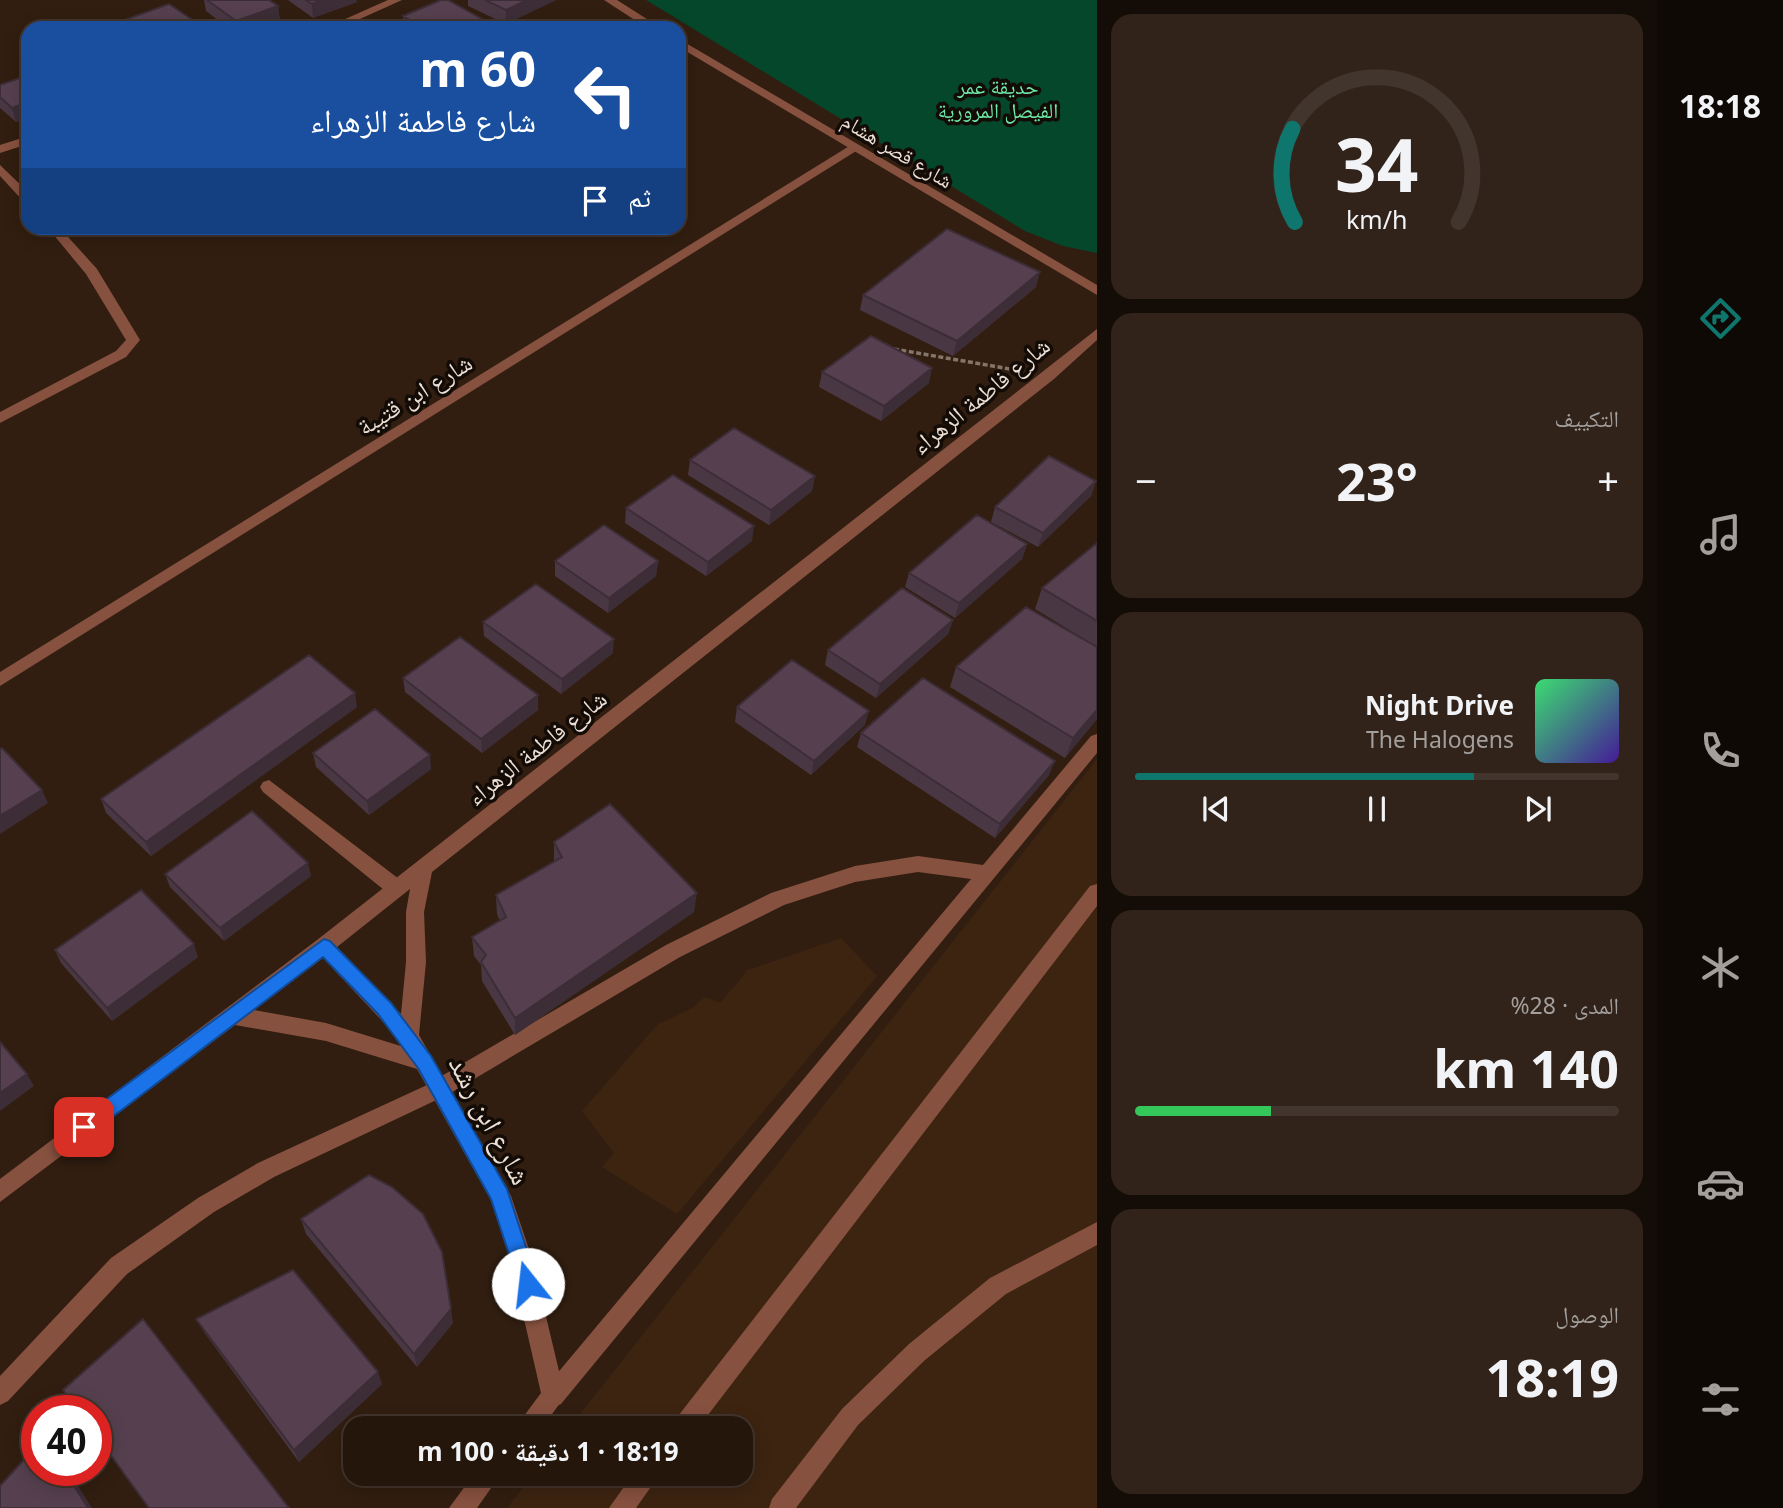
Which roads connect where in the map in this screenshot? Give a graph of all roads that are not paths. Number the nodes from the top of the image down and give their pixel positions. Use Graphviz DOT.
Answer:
graph roads {
  1 [pos="397,0"];
  2 [pos="609,0"];
  3 [pos="348,21"];
  4 [pos="644,21"];
  5 [pos="686,46"];
  6 [pos="21,142"];
  7 [pos="855,148"];
  8 [pos="0,149"];
  9 [pos="0,169"];
  10 [pos="21,192"];
  11 [pos="60,235"];
  12 [pos="1097,290"];
  13 [pos="1097,333"];
  14 [pos="0,418"];
  15 [pos="0,680"];
  16 [pos="1097,741"];
  17 [pos="269,788"];
  18 [pos="424,866"];
  19 [pos="988,873"];
  20 [pos="396,888"];
  21 [pos="1097,892"];
  22 [pos="324,946"];
  23 [pos="230,1015"];
  24 [pos="409,1036"];
  25 [pos="425,1062"];
  26 [pos="440,1088"];
  27 [pos="0,1192"];
  28 [pos="1097,1233"];
  29 [pos="0,1393"];
  30 [pos="553,1396"];
  31 [pos="537,1416"];
  32 [pos="691,1416"];
  33 [pos="479,1486"];
  34 [pos="638,1486"];
  35 [pos="461,1508"];
  36 [pos="621,1508"];
  37 [pos="781,1508"];
  1 -- 3 [label="street"];
  2 -- 4 [label="street"];
  5 -- 7 [label="street, شارع قصر هشام"];
  6 -- 8 [label="street"];
  7 -- 12 [label="street, شارع قصر هشام"];
  7 -- 15 [label="street, شارع ابن قتيبة"];
  9 -- 10 [label="street"];
  11 -- 14 [label="street"];
  13 -- 18 [label="street, شارع فاطمة الزهراء"];
  16 -- 19 [label="street"];
  17 -- 20 [label="street"];
  18 -- 20 [label="street, شارع فاطمة الزهراء"];
  18 -- 24 [label="street"];
  19 -- 26 [label="street"];
  19 -- 30 [label="street"];
  20 -- 22 [label="street, شارع فاطمة الزهراء"];
  21 -- 32 [label="street"];
  22 -- 23 [label="street, شارع فاطمة الزهراء"];
  22 -- 24 [label="street, شارع ابن رشد"];
  23 -- 25 [label="street"];
  23 -- 27 [label="street, شارع فاطمة الزهراء"];
  24 -- 25 [label="street, شارع ابن رشد"];
  25 -- 26 [label="street, شارع ابن رشد"];
  26 -- 29 [label="street"];
  26 -- 30 [label="street, شارع ابن رشد"];
  28 -- 37 [label="street"];
  30 -- 31 [label="street"];
  33 -- 35 [label="street"];
  34 -- 36 [label="street"];
}
